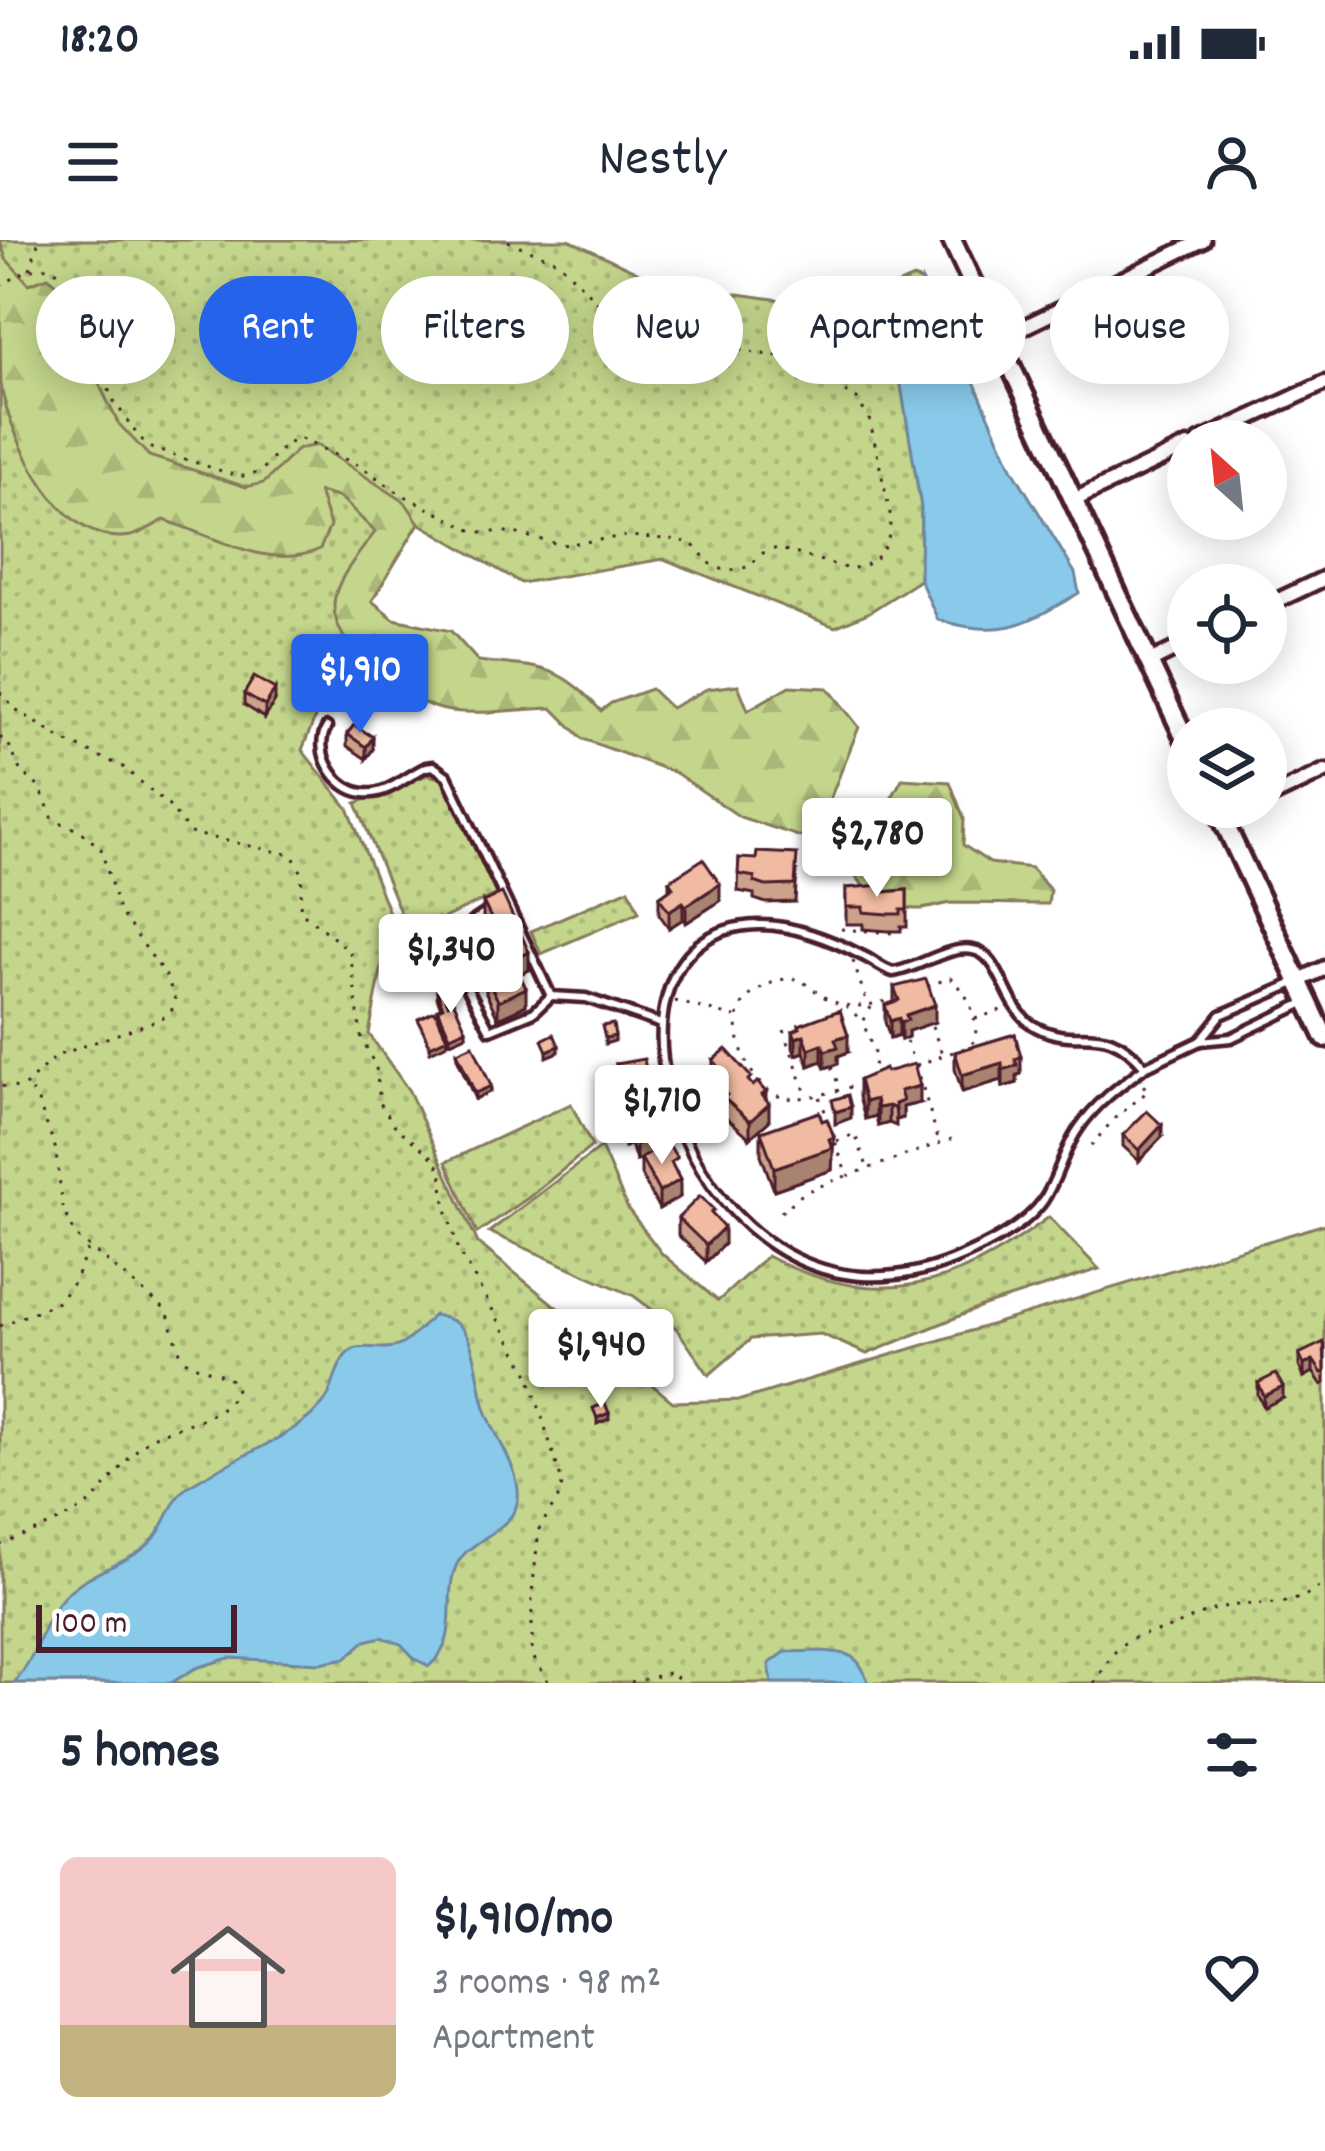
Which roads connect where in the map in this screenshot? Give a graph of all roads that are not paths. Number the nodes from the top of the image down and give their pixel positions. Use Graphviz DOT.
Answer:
graph roads {
  1 [pos="952,240"];
  2 [pos="1203,240"];
  3 [pos="969,276"];
  4 [pos="1026,326"];
  5 [pos="1325,383"];
  6 [pos="1020,384"];
  7 [pos="1245,420"];
  8 [pos="1167,456"];
  9 [pos="1074,500"];
  10 [pos="1325,578"];
  11 [pos="1287,596"];
  12 [pos="1167,653"];
  13 [pos="1149,662"];
  14 [pos="1171,708"];
  15 [pos="327,727"];
  16 [pos="1325,771"];
  17 [pos="1287,789"];
  18 [pos="1227,828"];
  19 [pos="507,902"];
  20 [pos="482,952"];
  21 [pos="1325,968"];
  22 [pos="1298,981"];
  23 [pos="466,985"];
  24 [pos="551,996"];
  25 [pos="1314,1004"];
  26 [pos="661,1024"];
  27 [pos="1325,1038"];
  28 [pos="1200,1041"];
  29 [pos="1145,1066"];
  1 -- 3 [label="main road"];
  2 -- 4 [label="street"];
  5 -- 7 [label="street"];
  6 -- 9 [label="main road"];
  8 -- 9 [label="street"];
  9 -- 13 [label="main road"];
  10 -- 11 [label="street"];
  12 -- 13 [label="street"];
  13 -- 14 [label="main road"];
  15 -- 19 [label="lane"];
  16 -- 17 [label="street"];
  18 -- 22 [label="main road"];
  19 -- 20 [label="lane"];
  19 -- 24 [label="lane"];
  21 -- 22 [label="street"];
  22 -- 25 [label="main road"];
  22 -- 28 [label="lane"];
  23 -- 24 [label="lane"];
  24 -- 26 [label="lane"];
  25 -- 27 [label="main road"];
  25 -- 28 [label="lane"];
  26 -- 29 [label="lane"];
  26 -- 29 [label="lane"];
  28 -- 29 [label="lane"];
}
